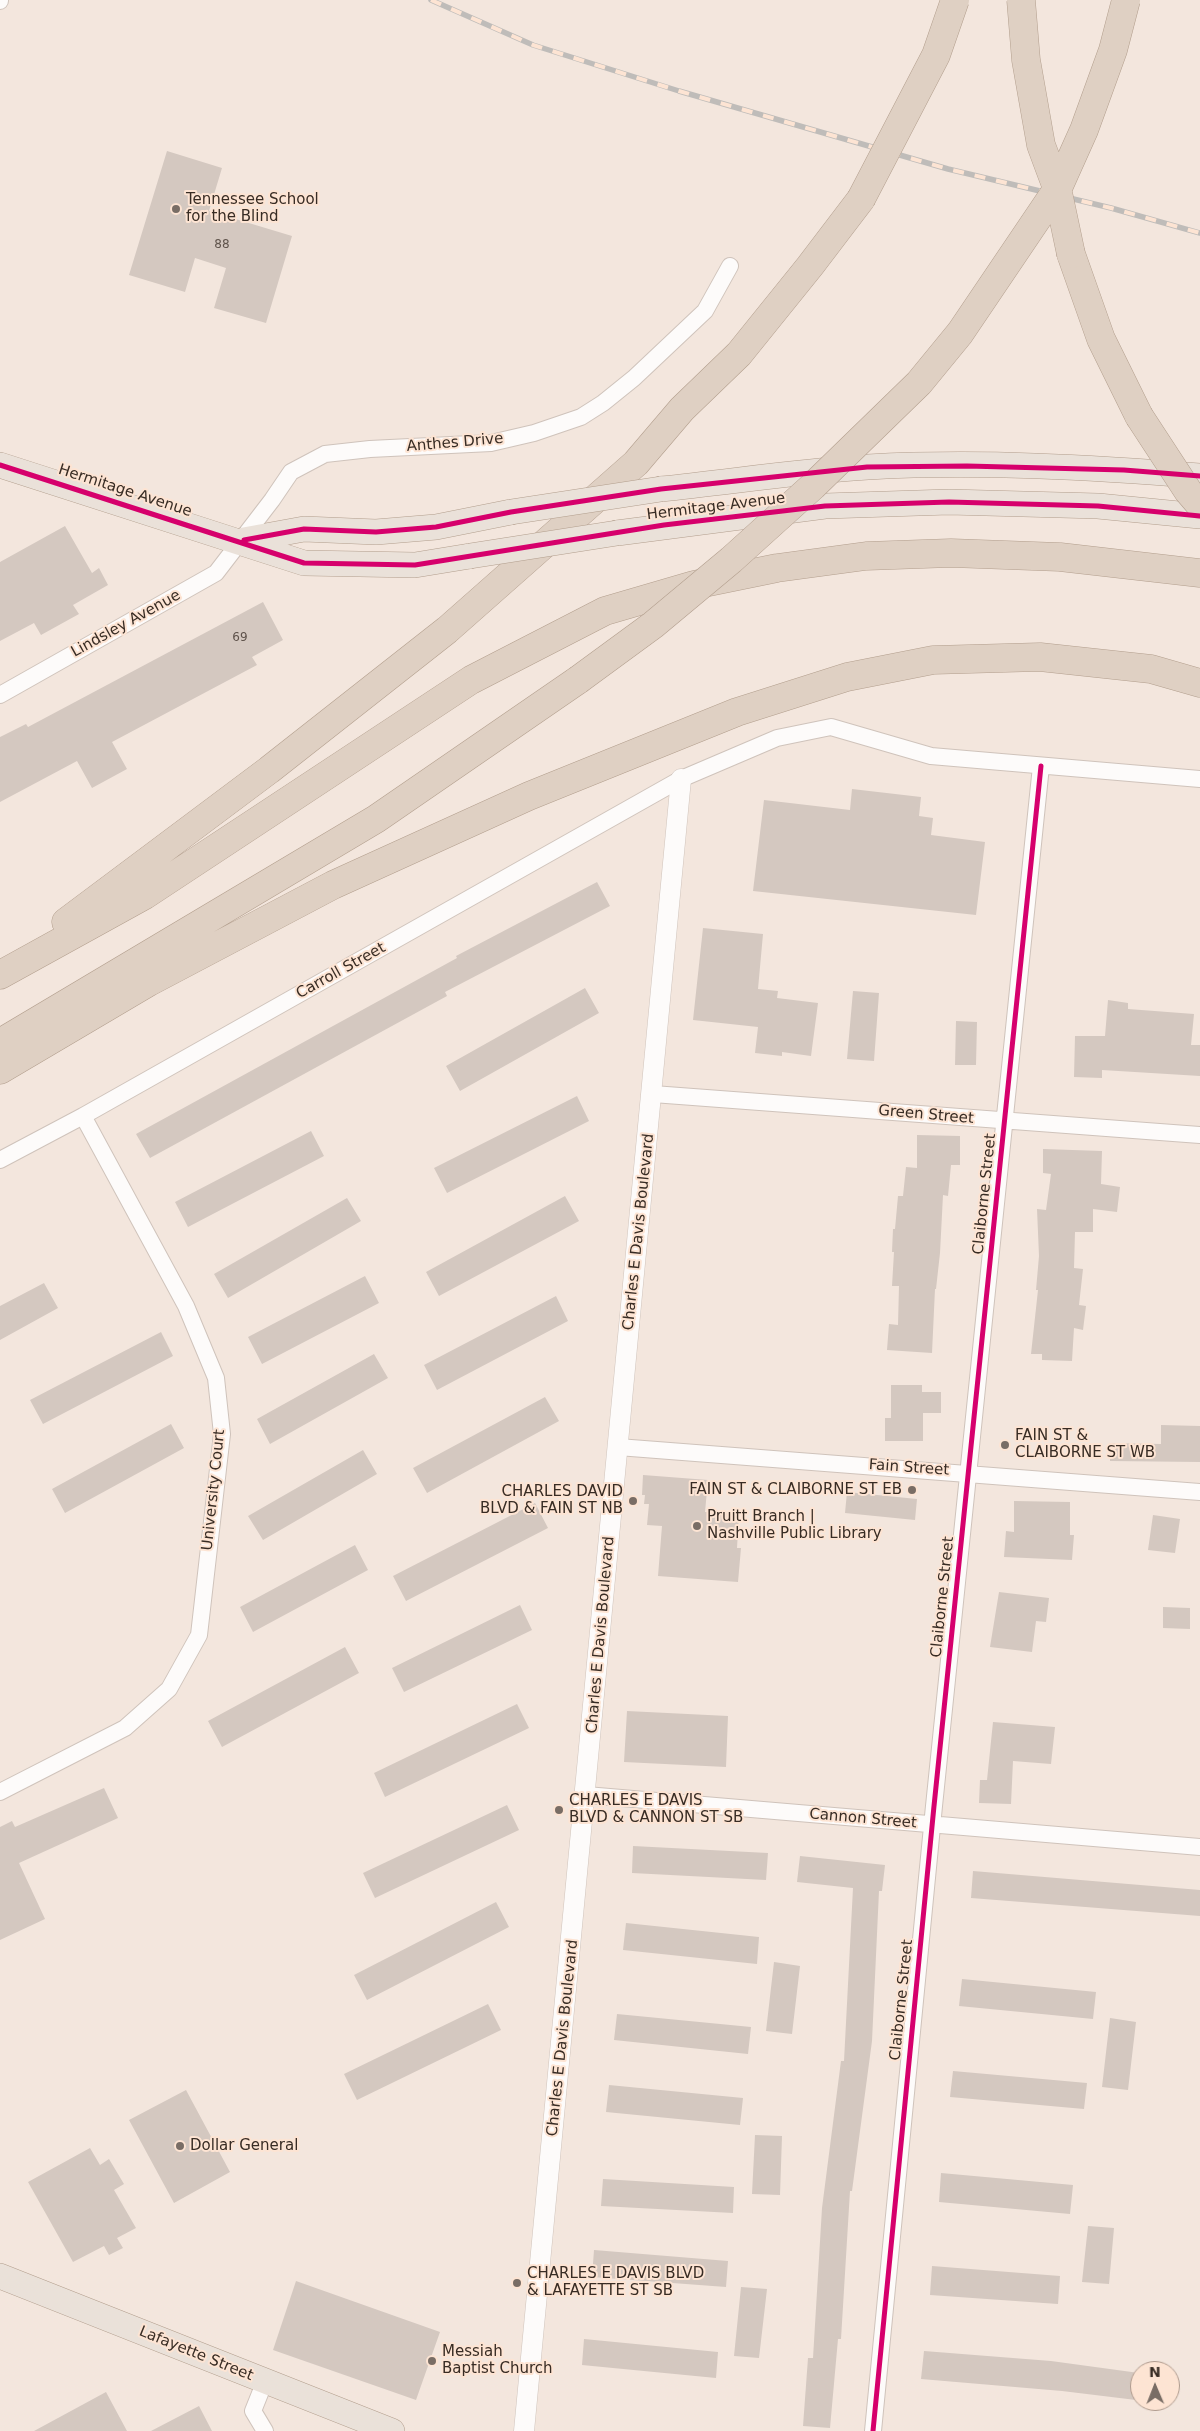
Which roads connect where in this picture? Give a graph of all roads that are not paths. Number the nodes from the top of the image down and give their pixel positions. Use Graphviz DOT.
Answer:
graph roads {
  1 [pos="955,0"];
  2 [pos="1021,0"];
  3 [pos="1126,0"];
  4 [pos="730,266"];
  5 [pos="0,465"];
  6 [pos="1200,476"];
  7 [pos="1200,506"];
  8 [pos="1200,516"];
  9 [pos="242,541"];
  10 [pos="1200,573"];
  11 [pos="1200,683"];
  12 [pos="0,695"];
  13 [pos="1041,766"];
  14 [pos="681,779"];
  15 [pos="1200,779"];
  16 [pos="0,970"];
  17 [pos="0,975"];
  18 [pos="149,982"];
  19 [pos="0,1043"];
  20 [pos="0,1070"];
  21 [pos="0,1087"];
  22 [pos="653,1094"];
  23 [pos="83,1116"];
  24 [pos="1006,1121"];
  25 [pos="1200,1135"];
  26 [pos="0,1160"];
  27 [pos="618,1447"];
  28 [pos="968,1472"];
  29 [pos="1200,1492"];
  30 [pos="0,1792"];
  31 [pos="586,1795"];
  32 [pos="932,1825"];
  33 [pos="1200,1847"];
  34 [pos="0,2276"];
  35 [pos="265,2381"];
  36 [pos="265,2431"];
  37 [pos="392,2431"];
  38 [pos="524,2431"];
  39 [pos="873,2431"];
  1 -- 16 [label="highway, bridge"];
  2 -- 7 [label="highway, bridge"];
  3 -- 19 [label="highway, bridge"];
  4 -- 9 [label="street, Anthes Drive"];
  5 -- 9 [label="main road, Hermitage Avenue"];
  6 -- 9 [label="main road, Hermitage Avenue, bridge"];
  8 -- 9 [label="main road, Hermitage Avenue, bridge"];
  9 -- 12 [label="street, Lindsley Avenue"];
  10 -- 17 [label="highway"];
  11 -- 18 [label="highway"];
  13 -- 14 [label="street, Carroll Street"];
  13 -- 15 [label="street, Carroll Street"];
  13 -- 24 [label="street, Claiborne Street"];
  14 -- 22 [label="street, Charles E Davis Boulevard"];
  14 -- 23 [label="street, Carroll Street"];
  18 -- 20 [label="highway"];
  18 -- 21 [label="highway"];
  22 -- 24 [label="street, Green Street"];
  22 -- 27 [label="street, Charles E Davis Boulevard"];
  23 -- 26 [label="street, Carroll Street"];
  23 -- 30 [label="street, University Court"];
  24 -- 25 [label="street, Green Street"];
  24 -- 28 [label="street, Claiborne Street"];
  27 -- 28 [label="street, Fain Street"];
  27 -- 31 [label="street, Charles E Davis Boulevard"];
  28 -- 29 [label="street, Fain Street"];
  28 -- 32 [label="street, Claiborne Street"];
  31 -- 32 [label="street, Cannon Street"];
  31 -- 38 [label="street, Charles E Davis Boulevard"];
  32 -- 33 [label="street, Cannon Street"];
  32 -- 39 [label="street, Claiborne Street"];
  34 -- 35 [label="main road, Lafayette Street"];
  35 -- 36 [label="street"];
  35 -- 37 [label="main road, Lafayette Street"];
}
